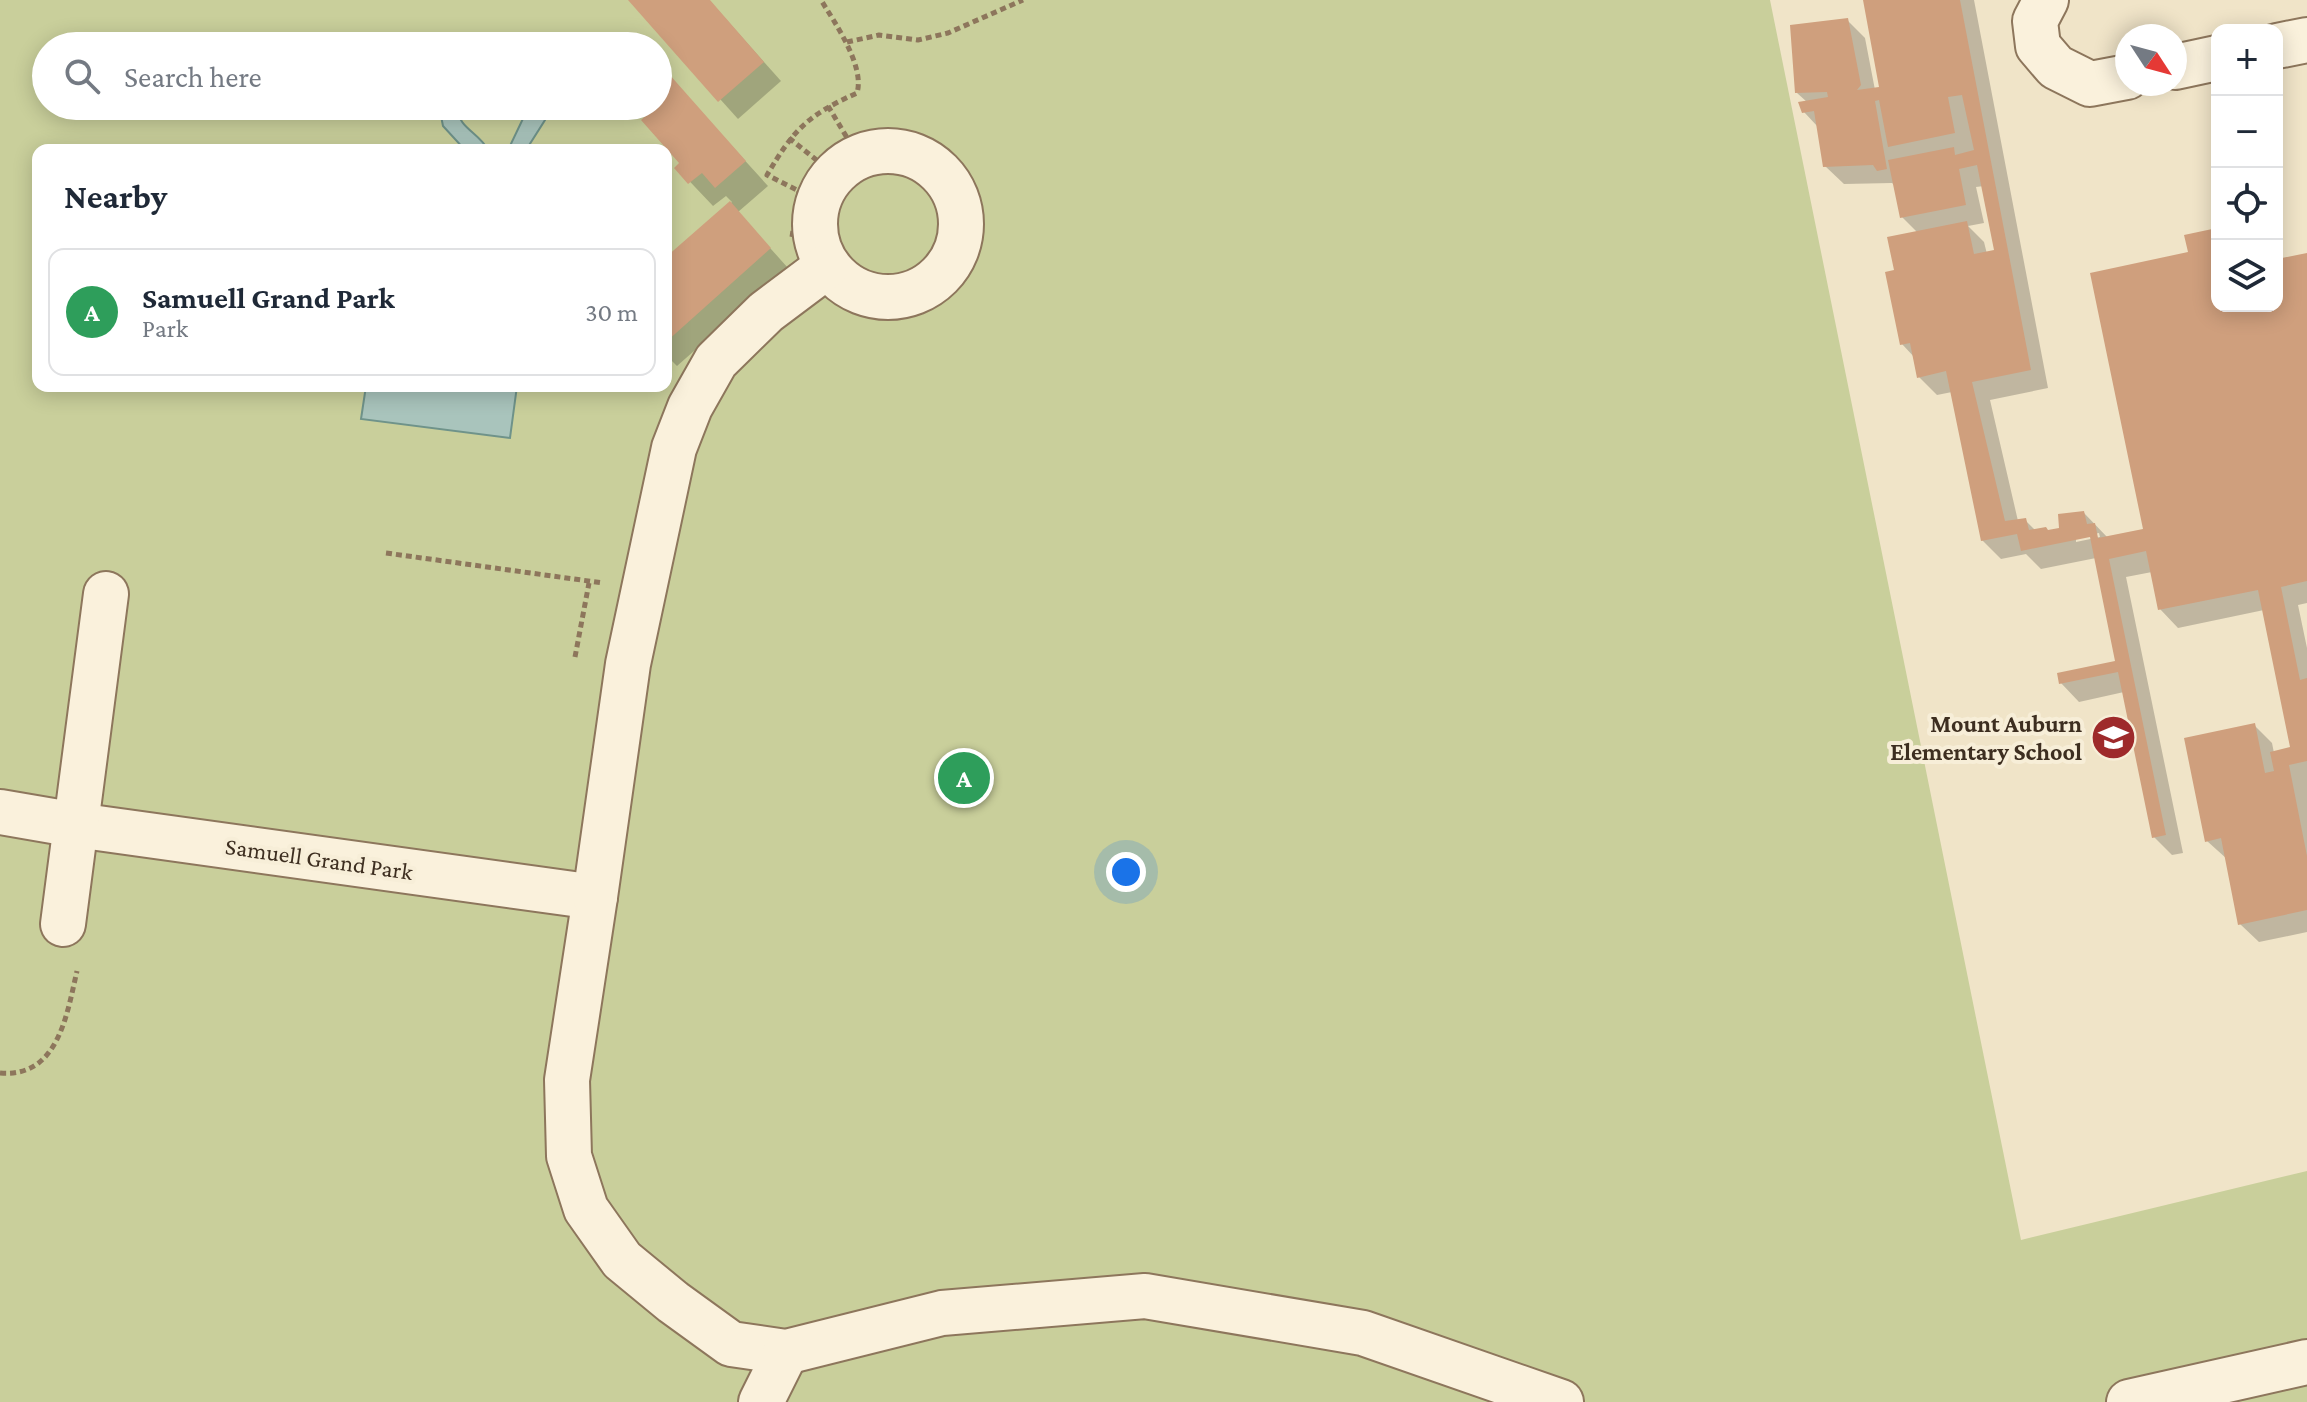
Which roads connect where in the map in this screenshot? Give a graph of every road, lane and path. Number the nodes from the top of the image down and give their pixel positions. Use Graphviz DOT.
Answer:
graph roads {
  1 [pos="821,0"];
  2 [pos="1023,0"];
  3 [pos="2046,0"];
  4 [pos="2307,40"];
  5 [pos="847,42"];
  6 [pos="2283,45"];
  7 [pos="2211,59"];
  8 [pos="2187,64"];
  9 [pos="2115,79"];
  10 [pos="789,138"];
  11 [pos="846,165"];
  12 [pos="826,267"];
  13 [pos="589,583"];
  14 [pos="106,594"];
  15 [pos="575,657"];
  16 [pos="0,812"];
  17 [pos="76,825"];
  18 [pos="595,897"];
  19 [pos="63,924"];
  20 [pos="77,971"];
  21 [pos="0,1073"];
  22 [pos="786,1352"];
  23 [pos="2307,1362"];
  24 [pos="761,1402"];
  25 [pos="1561,1402"];
  26 [pos="2129,1402"];
  1 -- 5 [label="path"];
  2 -- 5 [label="path"];
  3 -- 9 [label="street"];
  4 -- 6 [label="street"];
  5 -- 11 [label="path"];
  7 -- 8 [label="street"];
  10 -- 11 [label="path"];
  11 -- 12 [label="street"];
  11 -- 12 [label="street"];
  12 -- 18 [label="street"];
  13 -- 15 [label="path"];
  14 -- 17 [label="street"];
  16 -- 17 [label="street, Samuell Grand Park"];
  17 -- 18 [label="street, Samuell Grand Park"];
  17 -- 19 [label="street"];
  18 -- 22 [label="street"];
  20 -- 21 [label="path"];
  22 -- 24 [label="street"];
  22 -- 25 [label="street"];
  23 -- 26 [label="street"];
}
